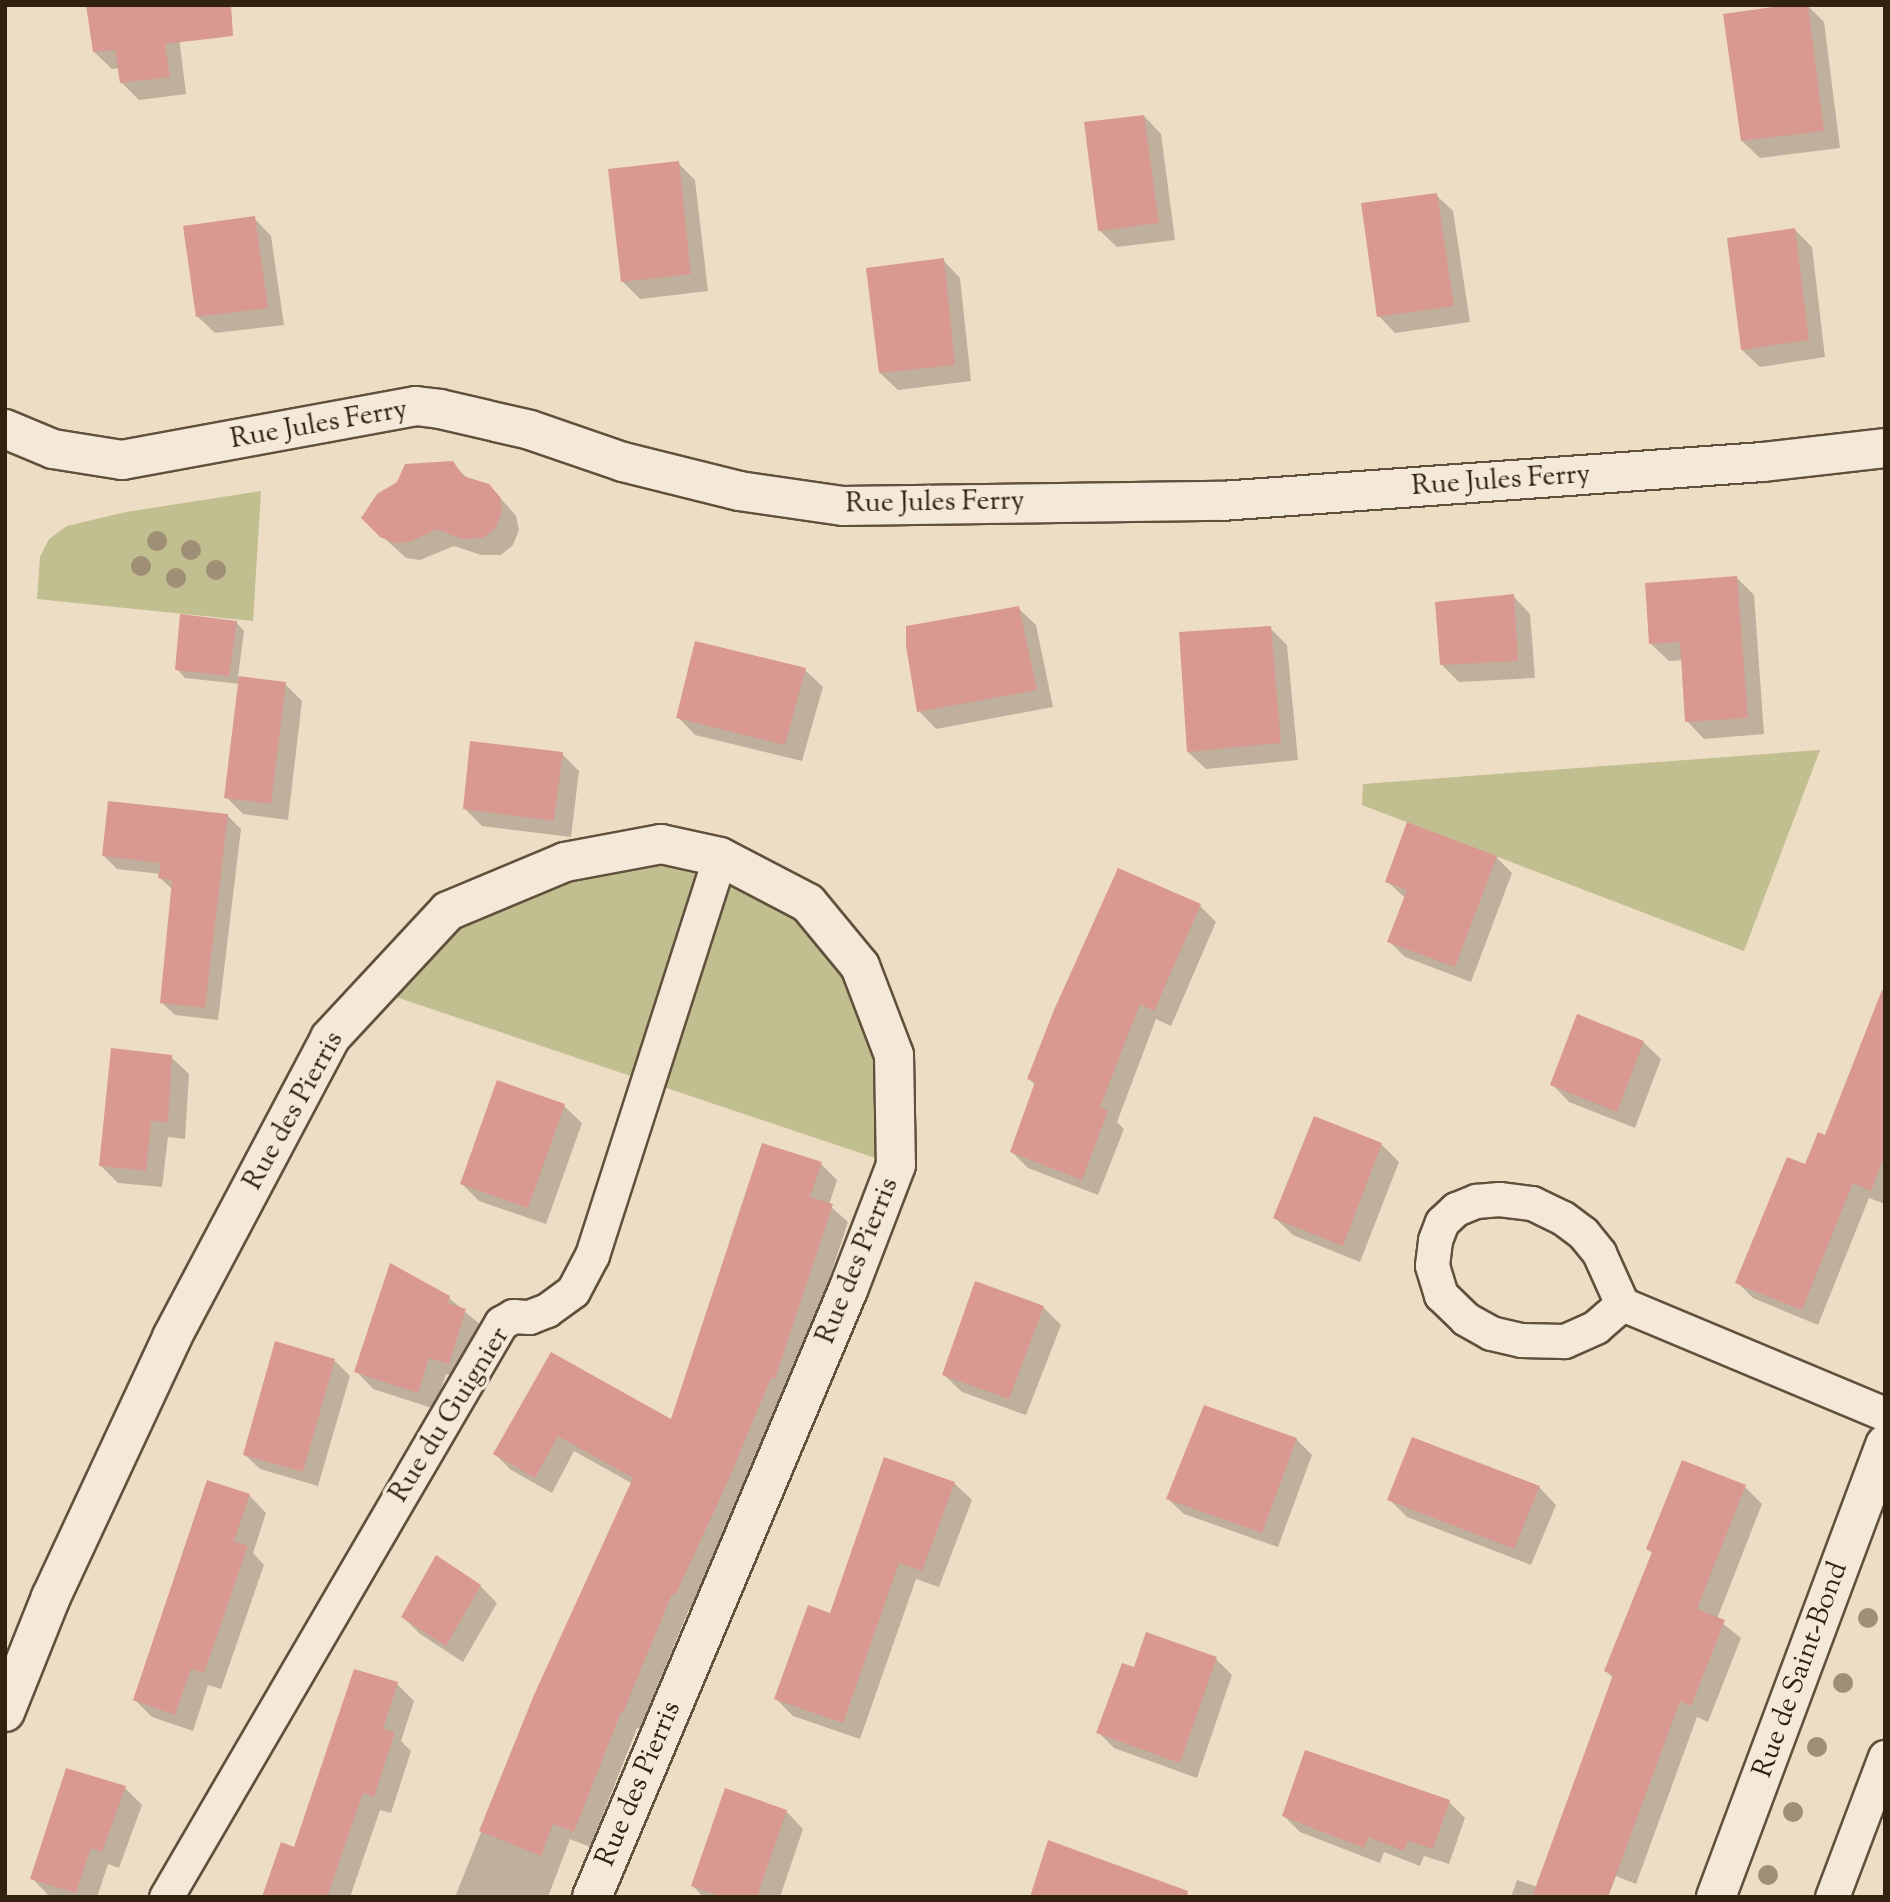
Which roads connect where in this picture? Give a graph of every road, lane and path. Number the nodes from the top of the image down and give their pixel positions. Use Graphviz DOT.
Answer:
graph roads {
  1 [pos="5,429"];
  2 [pos="1885,448"];
  3 [pos="720,857"];
  4 [pos="1622,1304"];
  5 [pos="1885,1414"];
  6 [pos="1885,1444"];
  7 [pos="17,1654"];
  8 [pos="5,1712"];
  9 [pos="1885,1757"];
  10 [pos="166,1897"];
  11 [pos="592,1897"];
  12 [pos="1716,1897"];
  13 [pos="1832,1897"];
  1 -- 2 [label="street, Rue Jules Ferry"];
  3 -- 7 [label="street, Rue des Pierris"];
  3 -- 10 [label="lane, Rue du Guignier"];
  3 -- 11 [label="street, Rue des Pierris"];
  4 -- 4 [label="lane"];
  4 -- 5 [label="lane"];
  6 -- 12 [label="street, Rue de Saint-Bond"];
  7 -- 8 [label="street, Rue des Pierris"];
  9 -- 13 [label="lane"];
}
